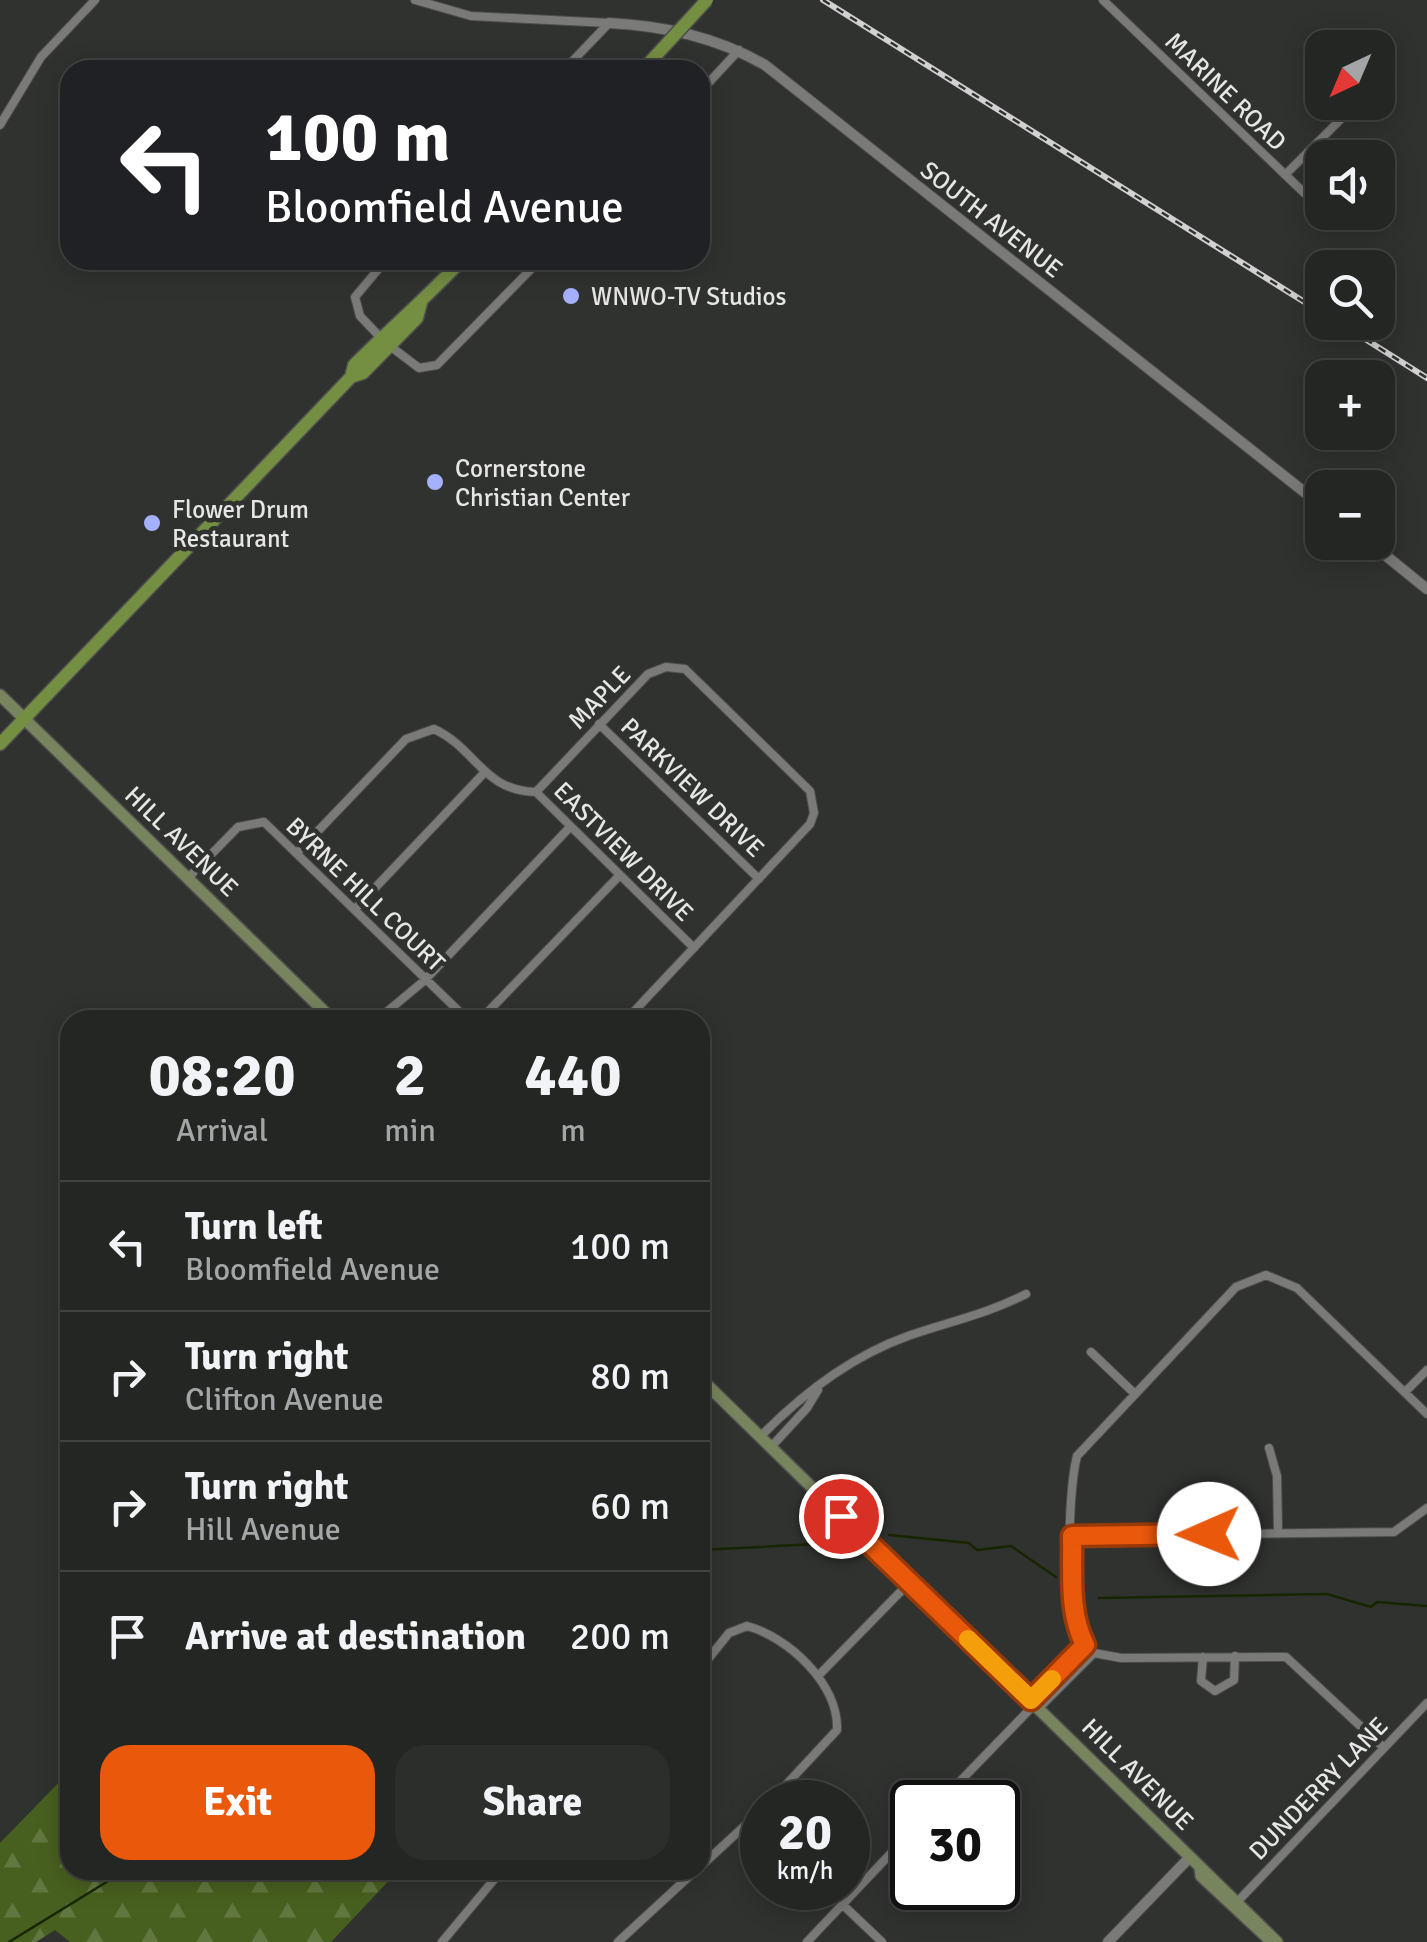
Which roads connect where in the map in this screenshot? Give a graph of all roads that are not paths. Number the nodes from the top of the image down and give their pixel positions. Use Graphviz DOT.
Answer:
graph roads {
  1 [pos="416,0"];
  2 [pos="707,0"];
  3 [pos="1103,0"];
  4 [pos="92,1"];
  5 [pos="609,23"];
  6 [pos="740,50"];
  7 [pos="574,60"];
  8 [pos="651,60"];
  9 [pos="710,82"];
  10 [pos="1340,120"];
  11 [pos="0,125"];
  12 [pos="1285,175"];
  13 [pos="1305,193"];
  14 [pos="378,270"];
  15 [pos="452,270"];
  16 [pos="530,270"];
  17 [pos="385,342"];
  18 [pos="1305,492"];
  19 [pos="1392,560"];
  20 [pos="1427,588"];
  21 [pos="0,695"];
  22 [pos="25,719"];
  23 [pos="600,724"];
  24 [pos="0,744"];
  25 [pos="485,772"];
  26 [pos="536,792"];
  27 [pos="570,828"];
  28 [pos="296,853"];
  29 [pos="619,876"];
  30 [pos="188,878"];
  31 [pos="760,879"];
  32 [pos="355,909"];
  33 [pos="694,948"];
  34 [pos="425,980"];
  35 [pos="323,1010"];
  36 [pos="389,1010"];
  37 [pos="457,1010"];
  38 [pos="490,1010"];
  39 [pos="635,1010"];
  40 [pos="1026,1294"];
  41 [pos="1091,1352"];
  42 [pos="1427,1370"];
  43 [pos="710,1388"];
  44 [pos="818,1390"];
  45 [pos="1405,1392"];
  46 [pos="1135,1394"];
  47 [pos="1427,1414"];
  48 [pos="760,1437"];
  49 [pos="771,1447"];
  50 [pos="1269,1448"];
  51 [pos="1427,1508"];
  52 [pos="1278,1532"];
  53 [pos="1072,1536"];
  54 [pos="910,1582"];
  55 [pos="1085,1645"];
  56 [pos="1094,1653"];
  57 [pos="1236,1656"];
  58 [pos="710,1657"];
  59 [pos="1204,1657"];
  60 [pos="818,1676"];
  61 [pos="1427,1703"];
  62 [pos="1035,1704"];
  63 [pos="1384,1748"];
  64 [pos="790,1780"];
  65 [pos="961,1780"];
  66 [pos="740,1830"];
  67 [pos="890,1854"];
  68 [pos="710,1858"];
  69 [pos="1190,1858"];
  70 [pos="1200,1867"];
  71 [pos="870,1875"];
  72 [pos="494,1880"];
  73 [pos="686,1880"];
  74 [pos="1238,1900"];
  75 [pos="836,1910"];
  76 [pos="848,1910"];
  77 [pos="442,1942"];
  78 [pos="618,1942"];
  79 [pos="807,1942"];
  80 [pos="882,1942"];
  81 [pos="1108,1942"];
  82 [pos="1274,1942"];
  1 -- 5 [label="street"];
  2 -- 8 [label="main road, bridge"];
  3 -- 12 [label="street, MARINE ROAD"];
  4 -- 11 [label="street"];
  5 -- 6 [label="street, SOUTH AVENUE"];
  5 -- 7 [label="street"];
  6 -- 9 [label="street"];
  6 -- 18 [label="street, SOUTH AVENUE"];
  10 -- 12 [label="street"];
  12 -- 13 [label="street, MARINE ROAD"];
  14 -- 17 [label="street"];
  15 -- 17 [label="main road"];
  16 -- 17 [label="street"];
  17 -- 22 [label="main road"];
  19 -- 20 [label="street"];
  21 -- 22 [label="main road, HILL AVENUE"];
  22 -- 24 [label="main road"];
  22 -- 30 [label="main road, HILL AVENUE"];
  23 -- 26 [label="street, MAPLE"];
  23 -- 31 [label="street, PARKVIEW DRIVE"];
  23 -- 31 [label="street, MAPLE"];
  25 -- 26 [label="street, EASTVIEW DRIVE"];
  25 -- 28 [label="street, EASTVIEW DRIVE"];
  25 -- 32 [label="street"];
  26 -- 27 [label="street, EASTVIEW DRIVE"];
  27 -- 29 [label="street, EASTVIEW DRIVE"];
  27 -- 34 [label="street"];
  28 -- 30 [label="street, BYRNE HILL COURT"];
  28 -- 32 [label="street, BYRNE HILL COURT"];
  29 -- 33 [label="street, EASTVIEW DRIVE"];
  29 -- 38 [label="street"];
  30 -- 35 [label="main road, HILL AVENUE"];
  31 -- 33 [label="street"];
  32 -- 34 [label="street, BYRNE HILL COURT"];
  33 -- 39 [label="street"];
  34 -- 36 [label="street"];
  34 -- 37 [label="street, BYRNE HILL COURT"];
  40 -- 44 [label="street"];
  41 -- 46 [label="street"];
  42 -- 45 [label="street"];
  43 -- 48 [label="main road, HILL AVENUE"];
  44 -- 48 [label="street"];
  44 -- 49 [label="street"];
  45 -- 46 [label="street"];
  45 -- 47 [label="street"];
  46 -- 53 [label="street"];
  48 -- 49 [label="main road, HILL AVENUE"];
  49 -- 54 [label="main road, HILL AVENUE"];
  50 -- 52 [label="street"];
  51 -- 52 [label="street"];
  52 -- 53 [label="street"];
  53 -- 55 [label="street"];
  54 -- 60 [label="street"];
  54 -- 62 [label="main road, HILL AVENUE"];
  55 -- 56 [label="street"];
  55 -- 62 [label="street"];
  56 -- 59 [label="street"];
  56 -- 62 [label="street"];
  57 -- 59 [label="street"];
  57 -- 59 [label="street"];
  57 -- 63 [label="street"];
  58 -- 60 [label="street"];
  60 -- 64 [label="street"];
  61 -- 63 [label="street, DUNDERRY LANE"];
  62 -- 65 [label="street"];
  62 -- 69 [label="main road, HILL AVENUE"];
  63 -- 74 [label="street, DUNDERRY LANE"];
  66 -- 68 [label="street"];
  67 -- 71 [label="street"];
  69 -- 70 [label="main road, HILL AVENUE"];
  69 -- 81 [label="street"];
  70 -- 74 [label="main road, HILL AVENUE"];
  70 -- 82 [label="main road, HILL AVENUE"];
  72 -- 77 [label="street"];
  73 -- 78 [label="street"];
  74 -- 82 [label="main road, HILL AVENUE"];
  75 -- 79 [label="street"];
  76 -- 80 [label="street"];
}
